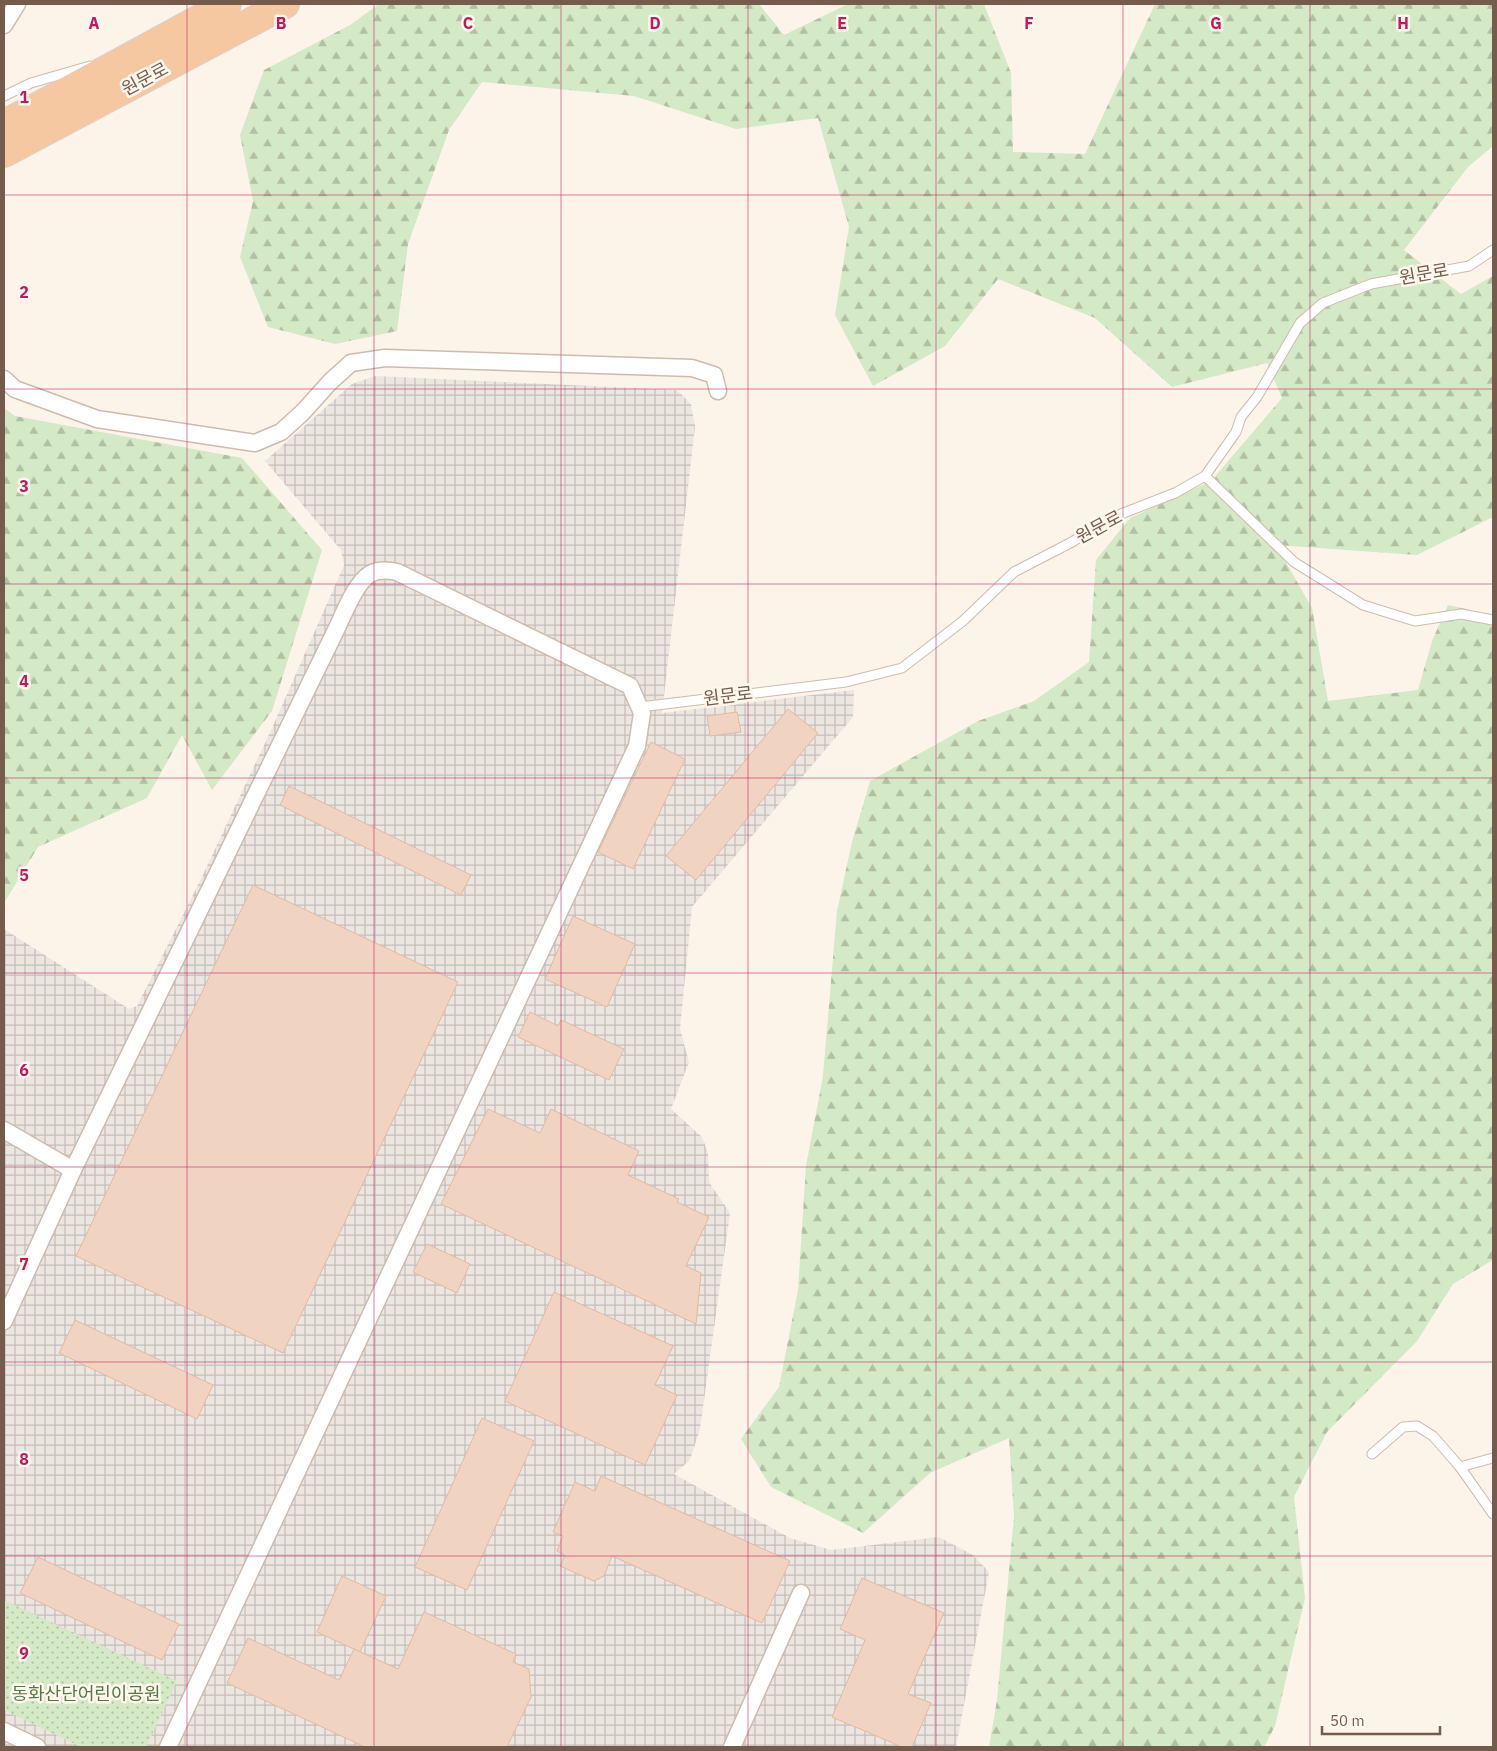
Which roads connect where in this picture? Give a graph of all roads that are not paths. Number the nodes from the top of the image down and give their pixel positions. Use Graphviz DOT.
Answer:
graph roads {
  1 [pos="18,4"];
  2 [pos="227,4"];
  3 [pos="285,4"];
  4 [pos="4,25"];
  5 [pos="143,50"];
  6 [pos="4,96"];
  7 [pos="4,124"];
  8 [pos="4,152"];
  9 [pos="1493,250"];
  10 [pos="4,379"];
  11 [pos="718,391"];
  12 [pos="1204,476"];
  13 [pos="1493,620"];
  14 [pos="640,707"];
  15 [pos="4,1130"];
  16 [pos="73,1170"];
  17 [pos="4,1321"];
  18 [pos="1372,1454"];
  19 [pos="1493,1458"];
  20 [pos="1460,1467"];
  21 [pos="1493,1514"];
  22 [pos="801,1593"];
  23 [pos="4,1731"];
  24 [pos="37,1747"];
  25 [pos="168,1747"];
  26 [pos="732,1747"];
  1 -- 4 [label="street"];
  2 -- 5 [label="highway, 원문로"];
  3 -- 8 [label="highway, 원문로"];
  5 -- 6 [label="lane"];
  5 -- 7 [label="highway, 원문로"];
  9 -- 12 [label="lane, 원문로"];
  10 -- 11 [label="street"];
  12 -- 13 [label="lane"];
  12 -- 14 [label="lane, 원문로"];
  14 -- 16 [label="street"];
  14 -- 25 [label="street"];
  15 -- 16 [label="street"];
  16 -- 17 [label="street"];
  18 -- 20 [label="lane"];
  19 -- 20 [label="lane"];
  20 -- 21 [label="lane"];
  22 -- 26 [label="street"];
  23 -- 24 [label="street"];
}
